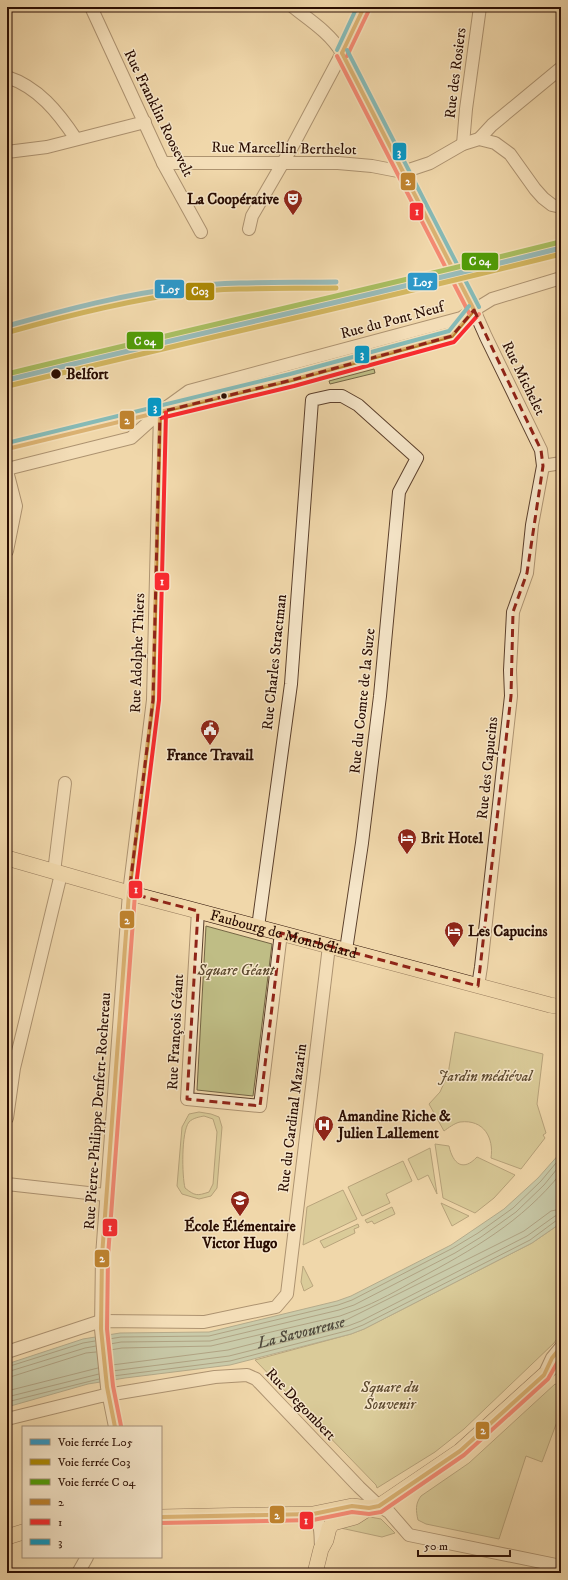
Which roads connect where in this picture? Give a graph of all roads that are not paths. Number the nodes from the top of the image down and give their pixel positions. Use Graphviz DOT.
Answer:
graph roads {
  1 [pos="91,7"];
  2 [pos="293,7"];
  3 [pos="364,7"];
  4 [pos="480,7"];
  5 [pos="342,53"];
  6 [pos="561,68"];
  7 [pos="7,77"];
  8 [pos="145,122"];
  9 [pos="480,138"];
  10 [pos="76,139"];
  11 [pos="463,144"];
  12 [pos="7,152"];
  13 [pos="283,163"];
  14 [pos="163,164"];
  15 [pos="403,172"];
  16 [pos="561,207"];
  17 [pos="250,229"];
  18 [pos="201,232"];
  19 [pos="561,278"];
  20 [pos="474,310"];
  21 [pos="312,400"];
  22 [pos="160,412"];
  23 [pos="561,463"];
  24 [pos="543,466"];
  25 [pos="7,470"];
  26 [pos="7,551"];
  27 [pos="529,556"];
  28 [pos="65,783"];
  29 [pos="7,858"];
  30 [pos="58,873"];
  31 [pos="129,893"];
  32 [pos="198,911"];
  33 [pos="258,927"];
  34 [pos="281,933"];
  35 [pos="329,946"];
  36 [pos="346,950"];
  37 [pos="478,986"];
  38 [pos="561,1007"];
  39 [pos="7,1118"];
  40 [pos="7,1184"];
  41 [pos="106,1195"];
  42 [pos="101,1327"];
  43 [pos="561,1347"];
  44 [pos="7,1352"];
  45 [pos="561,1362"];
  46 [pos="544,1375"];
  47 [pos="108,1389"];
  48 [pos="7,1419"];
  49 [pos="115,1426"];
  50 [pos="374,1507"];
  51 [pos="313,1514"];
  52 [pos="162,1517"];
  53 [pos="22,1532"];
  54 [pos="7,1538"];
  55 [pos="321,1550"];
  56 [pos="86,1558"];
  57 [pos="561,1566"];
  58 [pos="78,1573"];
  59 [pos="315,1573"];
  1 -- 8 [label="street, Rue Franklin Roosevelt"];
  2 -- 5 [label="street"];
  3 -- 5 [label="street"];
  4 -- 11 [label="street, Rue des Rosiers"];
  5 -- 13 [label="street"];
  5 -- 15 [label="street"];
  6 -- 9 [label="street"];
  7 -- 10 [label="street"];
  8 -- 10 [label="street"];
  8 -- 14 [label="street, Rue Franklin Roosevelt"];
  9 -- 11 [label="street"];
  9 -- 16 [label="street"];
  10 -- 12 [label="street"];
  11 -- 15 [label="street"];
  13 -- 14 [label="street, Rue Marcellin Berthelot"];
  13 -- 15 [label="street, Rue Marcellin Berthelot"];
  13 -- 17 [label="street"];
  14 -- 18 [label="street, Rue Franklin Roosevelt"];
  15 -- 20 [label="street, Rue Michelet"];
  19 -- 20 [label="street, Rue du Pont Neuf"];
  20 -- 22 [label="street, Rue du Pont Neuf"];
  20 -- 24 [label="street, Rue Michelet"];
  21 -- 33 [label="street, Rue Charles Stractman"];
  21 -- 36 [label="street, Rue du Comte de la Suze"];
  22 -- 25 [label="street"];
  22 -- 31 [label="street, Rue Adolphe Thiers"];
  23 -- 24 [label="street"];
  24 -- 27 [label="street, Rue Michelet"];
  25 -- 26 [label="street"];
  27 -- 37 [label="street, Rue des Capucins"];
  28 -- 30 [label="street"];
  29 -- 30 [label="main road, Faubourg de Montbéliard"];
  30 -- 31 [label="main road, Faubourg de Montbéliard"];
  30 -- 39 [label="street"];
  31 -- 32 [label="main road, Faubourg de Montbéliard"];
  31 -- 41 [label="street, Rue Pierre-Philippe Denfert-Rochereau"];
  32 -- 33 [label="main road, Faubourg de Montbéliard"];
  32 -- 34 [label="street, Rue François Géant"];
  33 -- 34 [label="main road, Faubourg de Montbéliard"];
  34 -- 35 [label="main road, Faubourg de Montbéliard"];
  35 -- 36 [label="main road, Faubourg de Montbéliard"];
  35 -- 42 [label="street, Rue du Cardinal Mazarin"];
  36 -- 37 [label="main road, Faubourg de Montbéliard"];
  37 -- 38 [label="main road, Faubourg de Montbéliard"];
  40 -- 41 [label="street"];
  41 -- 42 [label="street, Rue Pierre-Philippe Denfert-Rochereau"];
  42 -- 44 [label="street"];
  42 -- 47 [label="street, Rue Pierre-Philippe Denfert-Rochereau"];
  43 -- 46 [label="street"];
  45 -- 46 [label="street"];
  46 -- 50 [label="main road"];
  47 -- 48 [label="street, Rue Degombert"];
  47 -- 49 [label="street, Rue Pierre-Philippe Denfert-Rochereau"];
  47 -- 50 [label="street, Rue Degombert"];
  50 -- 51 [label="main road"];
  50 -- 55 [label="main road"];
  50 -- 57 [label="street, Rue Degombert"];
  51 -- 52 [label="main road"];
  51 -- 55 [label="street"];
  53 -- 54 [label="main road"];
  55 -- 59 [label="main road"];
  56 -- 58 [label="street"];
}
